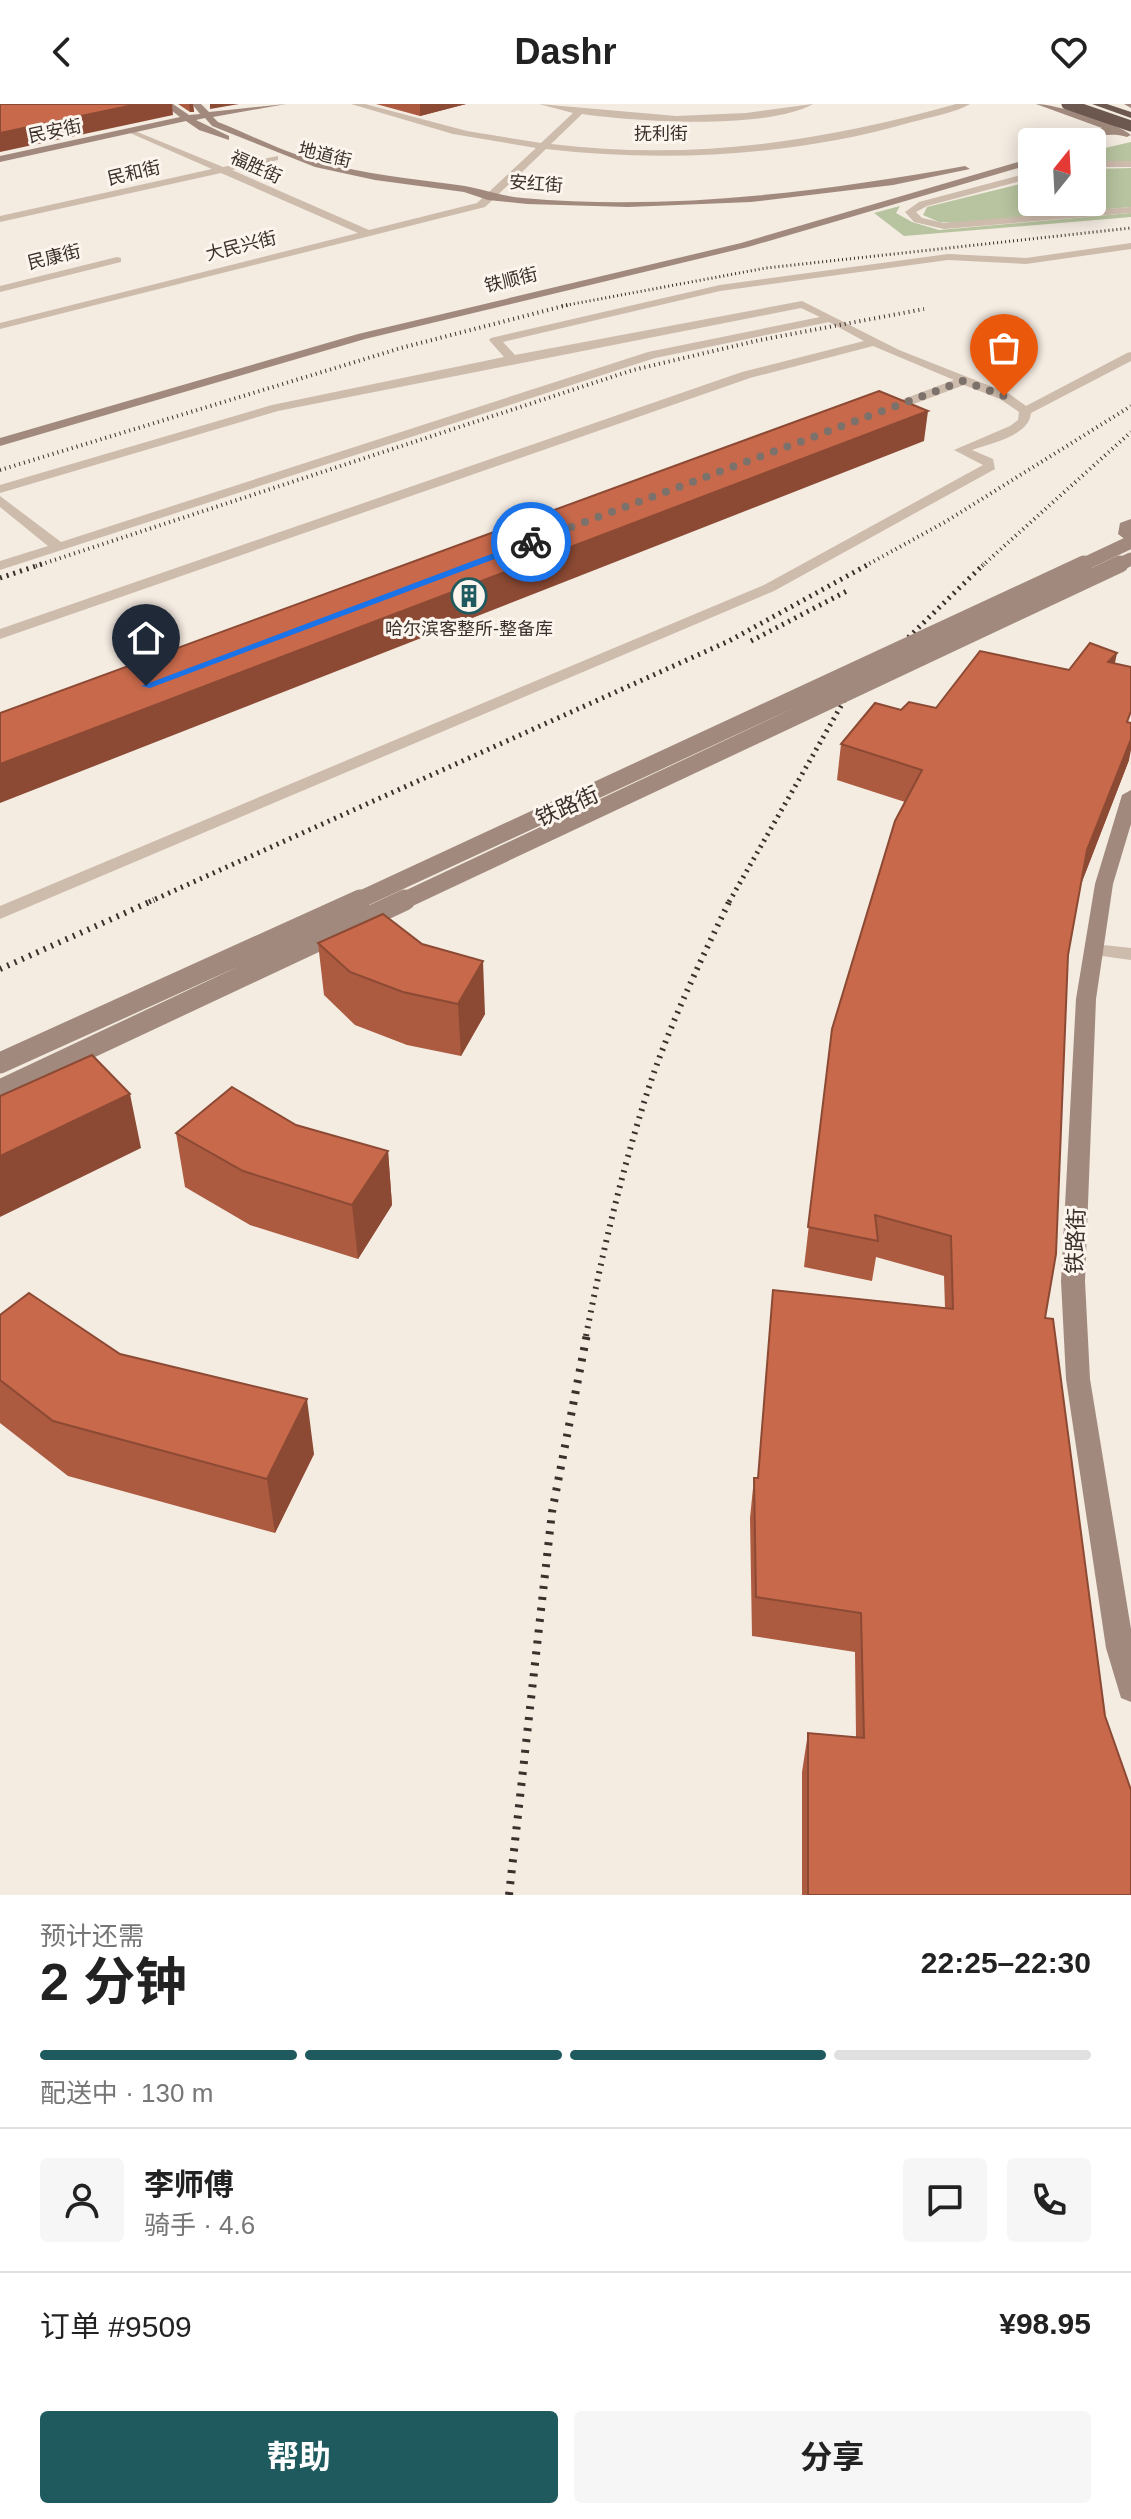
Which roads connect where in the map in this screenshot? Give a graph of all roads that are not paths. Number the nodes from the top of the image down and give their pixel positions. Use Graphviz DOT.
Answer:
graph roads {
  1 [pos="167,104"];
  2 [pos="196,104"];
  3 [pos="242,104"];
  4 [pos="262,104"];
  5 [pos="282,104"];
  6 [pos="355,104"];
  7 [pos="543,104"];
  8 [pos="809,104"];
  9 [pos="966,104"];
  10 [pos="1040,104"];
  11 [pos="1067,104"];
  12 [pos="1097,104"];
  13 [pos="579,112"];
  14 [pos="1131,115"];
  15 [pos="210,116"];
  16 [pos="189,118"];
  17 [pos="1110,128"];
  18 [pos="1106,129"];
  19 [pos="1130,130"];
  20 [pos="133,131"];
  21 [pos="1106,139"];
  22 [pos="544,144"];
  23 [pos="1018,156"];
  24 [pos="275,158"];
  25 [pos="0,159"];
  26 [pos="1106,164"];
  27 [pos="1131,164"];
  28 [pos="1018,165"];
  29 [pos="222,169"];
  30 [pos="1018,179"];
  31 [pos="488,197"];
  32 [pos="1131,210"];
  33 [pos="1106,212"];
  34 [pos="1070,216"];
  35 [pos="0,219"];
  36 [pos="367,233"];
  37 [pos="1131,246"];
  38 [pos="117,260"];
  39 [pos="0,289"];
  40 [pos="831,318"];
  41 [pos="0,326"];
  42 [pos="874,342"];
  43 [pos="1131,356"];
  44 [pos="512,359"];
  45 [pos="963,381"];
  46 [pos="1025,411"];
  47 [pos="859,419"];
  48 [pos="0,442"];
  49 [pos="0,489"];
  50 [pos="0,500"];
  51 [pos="1131,523"];
  52 [pos="1131,541"];
  53 [pos="59,547"];
  54 [pos="1131,559"];
  55 [pos="0,566"];
  56 [pos="0,634"];
  57 [pos="1131,795"];
  58 [pos="0,913"];
  59 [pos="1094,950"];
  60 [pos="1131,954"];
  61 [pos="0,1063"];
  62 [pos="0,1090"];
  63 [pos="1131,1689"];
  1 -- 16 [label="main road, 地道街"];
  2 -- 15 [label="main road, 安红街"];
  3 -- 15 [label="main road"];
  4 -- 15 [label="main road"];
  5 -- 15 [label="main road"];
  6 -- 22 [label="street, 抚利街"];
  7 -- 13 [label="street"];
  8 -- 13 [label="street"];
  9 -- 22 [label="street, 抚利街"];
  10 -- 17 [label="main road"];
  11 -- 19 [label="highway, bridge"];
  12 -- 14 [label="highway"];
  13 -- 22 [label="street"];
  15 -- 16 [label="main road, 民安街"];
  15 -- 31 [label="main road, 安红街"];
  16 -- 20 [label="main road, 民安街"];
  16 -- 24 [label="main road, 地道街"];
  17 -- 18 [label="main road"];
  17 -- 19 [label="main road"];
  19 -- 21 [label="main road"];
  20 -- 25 [label="main road, 民安街"];
  20 -- 29 [label="street, 福胜街"];
  22 -- 31 [label="street"];
  23 -- 31 [label="main road, 安红街"];
  24 -- 29 [label="street, 民和街"];
  24 -- 31 [label="main road, 地道街"];
  26 -- 27 [label="street"];
  28 -- 48 [label="main road, 铁顺街"];
  29 -- 35 [label="street, 民和街"];
  29 -- 36 [label="street, 福胜街"];
  30 -- 34 [label="street"];
  31 -- 36 [label="street, 大民兴街"];
  32 -- 33 [label="street"];
  36 -- 41 [label="street, 大民兴街"];
  37 -- 44 [label="street"];
  38 -- 39 [label="street, 民康街"];
  40 -- 42 [label="street"];
  40 -- 44 [label="street"];
  40 -- 53 [label="street"];
  42 -- 45 [label="street"];
  42 -- 56 [label="street"];
  43 -- 46 [label="street"];
  44 -- 49 [label="street"];
  45 -- 46 [label="street"];
  45 -- 47 [label="street"];
  46 -- 58 [label="street"];
  50 -- 53 [label="street"];
  51 -- 52 [label="main road, 铁路街"];
  52 -- 61 [label="main road, 铁路街, bridge"];
  53 -- 55 [label="street"];
  54 -- 62 [label="main road, bridge"];
  57 -- 59 [label="main road, 铁路街"];
  59 -- 60 [label="street"];
  59 -- 63 [label="main road, 铁路街"];
}
